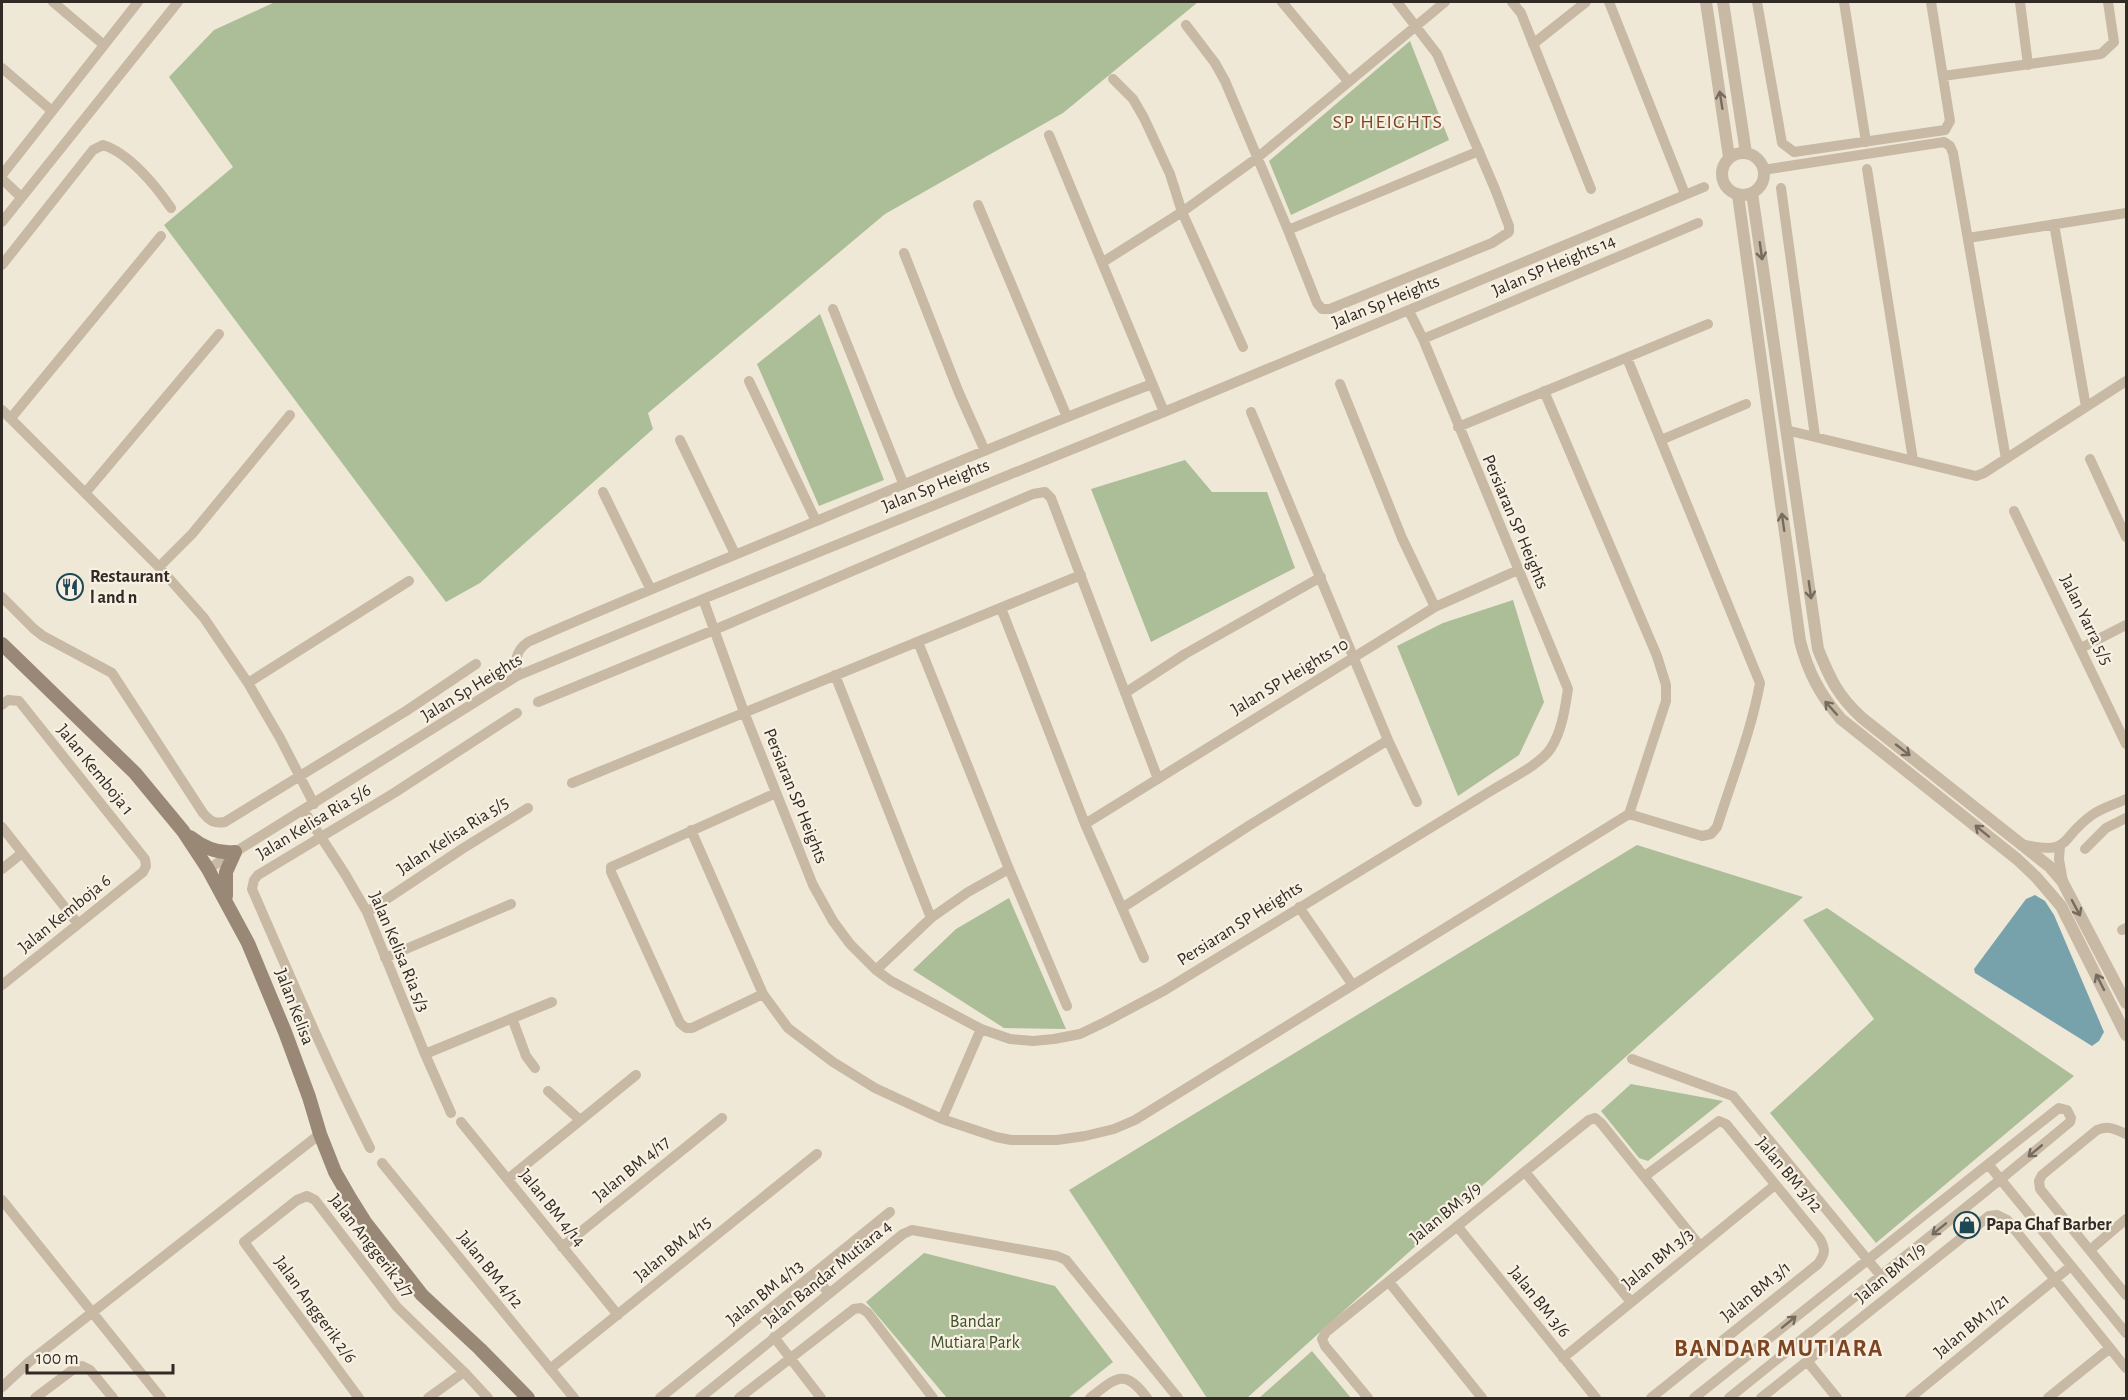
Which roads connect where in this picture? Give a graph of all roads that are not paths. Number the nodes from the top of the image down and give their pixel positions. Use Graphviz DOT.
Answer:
graph roads {
  1 [pos="53,2"];
  2 [pos="138,2"];
  3 [pos="178,2"];
  4 [pos="1282,2"];
  5 [pos="1397,2"];
  6 [pos="1445,2"];
  7 [pos="1512,2"];
  8 [pos="1586,2"];
  9 [pos="1609,2"];
  10 [pos="1706,2"];
  11 [pos="1723,2"];
  12 [pos="1757,2"];
  13 [pos="1844,2"];
  14 [pos="1931,2"];
  15 [pos="2020,2"];
  16 [pos="2108,2"];
  17 [pos="1186,25"];
  18 [pos="1416,25"];
  19 [pos="1533,44"];
  20 [pos="104,45"];
  21 [pos="2028,64"];
  22 [pos="2,68"];
  23 [pos="1943,76"];
  24 [pos="1113,79"];
  25 [pos="1348,81"];
  26 [pos="52,111"];
  27 [pos="1049,135"];
  28 [pos="1866,142"];
  29 [pos="1479,151"];
  30 [pos="1746,153"];
  31 [pos="1730,157"];
  32 [pos="1257,158"];
  33 [pos="1867,169"];
  34 [pos="1763,170"];
  35 [pos="2,175"];
  36 [pos="2,179"];
  37 [pos="1704,187"];
  38 [pos="1781,188"];
  39 [pos="1591,189"];
  40 [pos="1752,193"];
  41 [pos="1685,194"];
  42 [pos="1738,195"];
  43 [pos="21,197"];
  44 [pos="978,205"];
  45 [pos="171,208"];
  46 [pos="1182,212"];
  47 [pos="2127,213"];
  48 [pos="2,222"];
  49 [pos="1698,223"];
  50 [pos="2054,224"];
  51 [pos="1288,230"];
  52 [pos="161,236"];
  53 [pos="1968,238"];
  54 [pos="904,253"];
  55 [pos="1103,262"];
  56 [pos="2,265"];
  57 [pos="833,309"];
  58 [pos="1409,311"];
  59 [pos="1708,324"];
  60 [pos="219,334"];
  61 [pos="1423,339"];
  62 [pos="1243,347"];
  63 [pos="1627,358"];
  64 [pos="749,381"];
  65 [pos="2127,381"];
  66 [pos="1152,384"];
  67 [pos="1340,384"];
  68 [pos="1545,391"];
  69 [pos="1746,404"];
  70 [pos="2086,407"];
  71 [pos="2,410"];
  72 [pos="1164,412"];
  73 [pos="1251,412"];
  74 [pos="290,415"];
  75 [pos="1067,417"];
  76 [pos="10,418"];
  77 [pos="1458,428"];
  78 [pos="1786,429"];
  79 [pos="1815,436"];
  80 [pos="680,440"];
  81 [pos="1661,440"];
  82 [pos="985,451"];
  83 [pos="2006,459"];
  84 [pos="2090,459"];
  85 [pos="1913,460"];
  86 [pos="903,483"];
  87 [pos="86,492"];
  88 [pos="603,492"];
  89 [pos="2014,511"];
  90 [pos="816,521"];
  91 [pos="2127,537"];
  92 [pos="735,555"];
  93 [pos="159,567"];
  94 [pos="1518,570"];
  95 [pos="1081,575"];
  96 [pos="1321,577"];
  97 [pos="409,581"];
  98 [pos="650,588"];
  99 [pos="2,597"];
  100 [pos="703,598"];
  101 [pos="1435,606"];
  102 [pos="1001,608"];
  103 [pos="2127,625"];
  104 [pos="714,630"];
  105 [pos="918,642"];
  106 [pos="2081,648"];
  107 [pos="4,652"];
  108 [pos="1354,657"];
  109 [pos="476,664"];
  110 [pos="835,675"];
  111 [pos="517,676"];
  112 [pos="248,683"];
  113 [pos="1125,693"];
  114 [pos="538,702"];
  115 [pos="2,705"];
  116 [pos="744,712"];
  117 [pos="517,713"];
  118 [pos="1388,740"];
  119 [pos="2127,744"];
  120 [pos="299,776"];
  121 [pos="1158,779"];
  122 [pos="572,783"];
  123 [pos="776,793"];
  124 [pos="2127,799"];
  125 [pos="1417,802"];
  126 [pos="314,804"];
  127 [pos="528,808"];
  128 [pos="304,811"];
  129 [pos="1629,814"];
  130 [pos="2127,818"];
  131 [pos="1085,824"];
  132 [pos="2,827"];
  133 [pos="691,830"];
  134 [pos="183,831"];
  135 [pos="322,836"];
  136 [pos="2021,844"];
  137 [pos="2060,846"];
  138 [pos="2085,849"];
  139 [pos="235,852"];
  140 [pos="22,853"];
  141 [pos="146,866"];
  142 [pos="2,869"];
  143 [pos="208,869"];
  144 [pos="1009,869"];
  145 [pos="2063,884"];
  146 [pos="226,901"];
  147 [pos="511,904"];
  148 [pos="1299,907"];
  149 [pos="1122,908"];
  150 [pos="367,912"];
  151 [pos="932,918"];
  152 [pos="78,924"];
  153 [pos="385,958"];
  154 [pos="1144,958"];
  155 [pos="876,970"];
  156 [pos="1352,984"];
  157 [pos="2,986"];
  158 [pos="763,994"];
  159 [pos="552,1002"];
  160 [pos="2127,1003"];
  161 [pos="1067,1006"];
  162 [pos="512,1018"];
  163 [pos="981,1029"];
  164 [pos="2127,1035"];
  165 [pos="425,1054"];
  166 [pos="1632,1059"];
  167 [pos="535,1068"];
  168 [pos="636,1074"];
  169 [pos="548,1091"];
  170 [pos="451,1113"];
  171 [pos="722,1118"];
  172 [pos="942,1119"];
  173 [pos="580,1120"];
  174 [pos="461,1122"];
  175 [pos="320,1134"];
  176 [pos="2127,1134"];
  177 [pos="370,1148"];
  178 [pos="817,1154"];
  179 [pos="382,1163"];
  180 [pos="1988,1164"];
  181 [pos="1525,1172"];
  182 [pos="1645,1176"];
  183 [pos="508,1179"];
  184 [pos="2001,1179"];
  185 [pos="1775,1185"];
  186 [pos="2,1200"];
  187 [pos="890,1212"];
  188 [pos="2127,1219"];
  189 [pos="1457,1226"];
  190 [pos="244,1242"];
  191 [pos="1700,1246"];
  192 [pos="562,1247"];
  193 [pos="2090,1250"];
  194 [pos="1824,1256"];
  195 [pos="1867,1259"];
  196 [pos="2071,1266"];
  197 [pos="813,1275"];
  198 [pos="1881,1276"];
  199 [pos="2055,1280"];
  200 [pos="1389,1282"];
  201 [pos="829,1293"];
  202 [pos="2127,1295"];
  203 [pos="1631,1302"];
  204 [pos="93,1312"];
  205 [pos="618,1315"];
  206 [pos="2127,1333"];
  207 [pos="774,1338"];
  208 [pos="2110,1348"];
  209 [pos="789,1357"];
  210 [pos="1563,1358"];
  211 [pos="1807,1361"];
  212 [pos="2127,1368"];
  213 [pos="550,1369"];
  214 [pos="464,1372"];
  215 [pos="2,1388"];
  216 [pos="35,1398"];
  217 [pos="113,1398"];
  218 [pos="161,1398"];
  219 [pos="359,1398"];
  220 [pos="428,1398"];
  221 [pos="488,1398"];
  222 [pos="528,1398"];
  223 [pos="574,1398"];
  224 [pos="660,1398"];
  225 [pos="700,1398"];
  226 [pos="739,1398"];
  227 [pos="821,1398"];
  228 [pos="933,1398"];
  229 [pos="1090,1398"];
  230 [pos="1148,1398"];
  231 [pos="1178,1398"];
  232 [pos="1368,1398"];
  233 [pos="1482,1398"];
  234 [pos="1596,1398"];
  235 [pos="1651,1398"];
  236 [pos="1694,1398"];
  237 [pos="1729,1398"];
  238 [pos="1761,1398"];
  239 [pos="1837,1398"];
  240 [pos="1910,1398"];
  241 [pos="2048,1398"];
  1 -- 20 [label="street"];
  2 -- 20 [label="street"];
  3 -- 43 [label="street"];
  4 -- 25 [label="street"];
  5 -- 18 [label="street"];
  6 -- 18 [label="street"];
  7 -- 19 [label="street"];
  8 -- 19 [label="street"];
  9 -- 41 [label="street"];
  31 -- 10 [label="street, one-way"];
  11 -- 30 [label="street"];
  12 -- 28 [label="street"];
  13 -- 28 [label="street"];
  14 -- 23 [label="street"];
  15 -- 21 [label="street"];
  16 -- 21 [label="street"];
  17 -- 32 [label="street"];
  18 -- 25 [label="street"];
  18 -- 29 [label="street"];
  19 -- 39 [label="street"];
  20 -- 26 [label="street"];
  21 -- 23 [label="street"];
  22 -- 26 [label="street"];
  23 -- 28 [label="street"];
  24 -- 46 [label="street"];
  25 -- 32 [label="street"];
  26 -- 35 [label="street"];
  27 -- 55 [label="street"];
  29 -- 51 [label="street"];
  29 -- 51 [label="street"];
  30 -- 31 [label="street"];
  30 -- 34 [label="street"];
  31 -- 42 [label="street"];
  32 -- 46 [label="street"];
  32 -- 51 [label="street"];
  33 -- 85 [label="street"];
  34 -- 40 [label="street"];
  34 -- 53 [label="street"];
  36 -- 43 [label="street"];
  37 -- 41 [label="street, Jalan Sp Heights"];
  38 -- 79 [label="street"];
  40 -- 42 [label="street"];
  40 -- 78 [label="street, one-way"];
  41 -- 58 [label="street, Jalan Sp Heights"];
  164 -- 42 [label="street, one-way"];
  43 -- 48 [label="street"];
  44 -- 75 [label="street"];
  45 -- 56 [label="street"];
  46 -- 55 [label="street"];
  46 -- 62 [label="street"];
  47 -- 50 [label="street"];
  49 -- 61 [label="street, Jalan SP Heights 14"];
  50 -- 53 [label="street"];
  50 -- 70 [label="street"];
  52 -- 76 [label="street"];
  53 -- 83 [label="street"];
  54 -- 82 [label="street"];
  55 -- 66 [label="street"];
  57 -- 86 [label="street"];
  58 -- 61 [label="street, Persiaran SP Heights"];
  58 -- 72 [label="street, Jalan Sp Heights"];
  59 -- 63 [label="street"];
  60 -- 87 [label="street"];
  61 -- 77 [label="street, Persiaran SP Heights"];
  63 -- 68 [label="street"];
  63 -- 81 [label="street"];
  64 -- 90 [label="street"];
  65 -- 70 [label="street"];
  66 -- 72 [label="street"];
  66 -- 75 [label="street"];
  67 -- 101 [label="street"];
  68 -- 77 [label="street"];
  68 -- 129 [label="street"];
  69 -- 81 [label="street"];
  70 -- 83 [label="street"];
  71 -- 76 [label="street"];
  72 -- 100 [label="street, Jalan Sp Heights"];
  73 -- 96 [label="street"];
  74 -- 93 [label="street"];
  75 -- 82 [label="street"];
  76 -- 87 [label="street"];
  77 -- 94 [label="street, Persiaran SP Heights"];
  78 -- 79 [label="street"];
  78 -- 136 [label="street, one-way"];
  79 -- 85 [label="street"];
  80 -- 92 [label="street"];
  81 -- 129 [label="street"];
  82 -- 86 [label="street"];
  83 -- 85 [label="street"];
  84 -- 91 [label="street"];
  86 -- 90 [label="street"];
  87 -- 93 [label="street"];
  88 -- 98 [label="street"];
  89 -- 106 [label="street, Jalan Yarra 5/5"];
  90 -- 92 [label="street"];
  92 -- 98 [label="street"];
  93 -- 112 [label="street"];
  94 -- 101 [label="street, Jalan SP Heights 10"];
  94 -- 148 [label="street, Persiaran SP Heights"];
  95 -- 102 [label="street"];
  95 -- 104 [label="street"];
  95 -- 113 [label="street"];
  96 -- 108 [label="street"];
  96 -- 113 [label="street"];
  97 -- 112 [label="street"];
  98 -- 111 [label="street"];
  99 -- 120 [label="street"];
  100 -- 104 [label="street, Persiaran SP Heights"];
  100 -- 111 [label="street, Jalan Sp Heights"];
  101 -- 108 [label="street, Jalan SP Heights 10"];
  102 -- 105 [label="street"];
  102 -- 131 [label="street"];
  103 -- 106 [label="street"];
  104 -- 114 [label="street"];
  104 -- 116 [label="street, Persiaran SP Heights"];
  105 -- 110 [label="street"];
  105 -- 144 [label="street"];
  106 -- 119 [label="street, Jalan Yarra 5/5"];
  107 -- 134 [label="main road, Jalan Kelisa"];
  108 -- 118 [label="street"];
  108 -- 121 [label="street, Jalan SP Heights 10"];
  109 -- 120 [label="street"];
  110 -- 116 [label="street"];
  110 -- 151 [label="street"];
  111 -- 126 [label="street, Jalan Sp Heights"];
  112 -- 120 [label="street"];
  113 -- 121 [label="street"];
  115 -- 141 [label="street, Jalan Kemboja 1"];
  116 -- 122 [label="street"];
  116 -- 123 [label="street, Persiaran SP Heights"];
  117 -- 135 [label="street, Jalan Kelisa Ria 5/6"];
  118 -- 125 [label="street"];
  118 -- 149 [label="street"];
  120 -- 126 [label="street"];
  121 -- 131 [label="street, Jalan SP Heights 10"];
  123 -- 133 [label="street"];
  123 -- 155 [label="street, Persiaran SP Heights"];
  124 -- 137 [label="street"];
  126 -- 128 [label="street, Jalan Sp Heights"];
  127 -- 150 [label="street, Jalan Kelisa Ria 5/5"];
  128 -- 135 [label="street, Jalan Kelisa Ria 5/3"];
  128 -- 139 [label="street, Jalan Sp Heights"];
  129 -- 156 [label="street"];
  130 -- 138 [label="street"];
  131 -- 149 [label="street"];
  132 -- 140 [label="street"];
  133 -- 158 [label="street"];
  133 -- 158 [label="street"];
  134 -- 139 [label="main road"];
  134 -- 143 [label="main road, Jalan Kelisa"];
  135 -- 150 [label="street, Jalan Kelisa Ria 5/3"];
  135 -- 177 [label="street, Jalan Kelisa Ria 5/6"];
  136 -- 137 [label="street"];
  136 -- 145 [label="street"];
  137 -- 145 [label="street"];
  139 -- 143 [label="street, Jalan Sp Heights"];
  139 -- 146 [label="main road"];
  140 -- 142 [label="street"];
  140 -- 152 [label="street"];
  141 -- 152 [label="street, Jalan Kemboja 6"];
  143 -- 146 [label="main road, Jalan Kelisa"];
  144 -- 151 [label="street"];
  144 -- 161 [label="street"];
  145 -- 160 [label="street, one-way"];
  146 -- 175 [label="main road, Jalan Kelisa"];
  147 -- 153 [label="street"];
  148 -- 156 [label="street"];
  148 -- 163 [label="street, Persiaran SP Heights"];
  149 -- 154 [label="street"];
  150 -- 153 [label="street, Jalan Kelisa Ria 5/3"];
  151 -- 155 [label="street"];
  152 -- 157 [label="street, Jalan Kemboja 6"];
  153 -- 165 [label="street, Jalan Kelisa Ria 5/3"];
  155 -- 163 [label="street, Persiaran SP Heights"];
  156 -- 172 [label="street"];
  158 -- 172 [label="street"];
  159 -- 162 [label="street"];
  162 -- 165 [label="street"];
  162 -- 167 [label="street"];
  163 -- 172 [label="street"];
  165 -- 170 [label="street, Jalan Kelisa Ria 5/3"];
  166 -- 195 [label="street"];
  168 -- 173 [label="street"];
  169 -- 173 [label="street"];
  171 -- 192 [label="street, Jalan BM 4/17"];
  173 -- 183 [label="street"];
  174 -- 183 [label="street, Jalan BM 4/14"];
  175 -- 204 [label="street"];
  175 -- 222 [label="main road, Jalan Kelisa"];
  176 -- 193 [label="street"];
  178 -- 205 [label="street, Jalan BM 4/15"];
  179 -- 213 [label="street, Jalan BM 4/12"];
  180 -- 184 [label="street"];
  180 -- 184 [label="street, one-way"];
  180 -- 195 [label="street"];
  181 -- 182 [label="street, Jalan BM 3/9"];
  181 -- 189 [label="street, Jalan BM 3/9"];
  181 -- 203 [label="street"];
  182 -- 185 [label="street, Jalan BM 3/12"];
  182 -- 191 [label="street"];
  183 -- 192 [label="street, Jalan BM 4/14"];
  184 -- 196 [label="street"];
  184 -- 198 [label="street, one-way"];
  185 -- 191 [label="street, Jalan BM 3/3"];
  185 -- 194 [label="street, Jalan BM 3/12"];
  186 -- 204 [label="street"];
  187 -- 197 [label="street, Jalan BM 4/13"];
  188 -- 193 [label="street"];
  189 -- 200 [label="street, Jalan BM 3/9"];
  189 -- 210 [label="street, Jalan BM 3/6"];
  190 -- 214 [label="street, Jalan Anggerik 2/7"];
  190 -- 219 [label="street, Jalan Anggerik 2/6"];
  191 -- 203 [label="street, Jalan BM 3/3"];
  192 -- 205 [label="street, Jalan BM 4/14"];
  193 -- 202 [label="street"];
  194 -- 235 [label="street, Jalan BM 3/1"];
  195 -- 198 [label="street"];
  236 -- 195 [label="street, one-way"];
  196 -- 199 [label="street, Jalan BM 1/21"];
  196 -- 206 [label="street"];
  197 -- 201 [label="street"];
  197 -- 224 [label="street, Jalan BM 4/13"];
  198 -- 237 [label="street"];
  199 -- 208 [label="street"];
  199 -- 211 [label="street, Jalan BM 1/9"];
  199 -- 240 [label="street, Jalan BM 1/21"];
  200 -- 232 [label="street, Jalan BM 3/9"];
  200 -- 233 [label="street"];
  201 -- 207 [label="street, Jalan Bandar Mutiara 4"];
  201 -- 231 [label="street, Jalan Bandar Mutiara 4"];
  203 -- 210 [label="street, Jalan BM 3/3"];
  204 -- 215 [label="street"];
  204 -- 218 [label="street"];
  205 -- 213 [label="street, Jalan BM 4/15"];
  207 -- 209 [label="street"];
  207 -- 225 [label="street, Jalan Bandar Mutiara 4"];
  208 -- 212 [label="street"];
  208 -- 241 [label="street"];
  209 -- 226 [label="street"];
  209 -- 227 [label="street"];
  209 -- 228 [label="street"];
  210 -- 234 [label="street, Jalan BM 3/6"];
  211 -- 238 [label="street, Jalan BM 1/9"];
  211 -- 239 [label="street"];
  213 -- 223 [label="street, Jalan BM 4/12"];
  214 -- 220 [label="street"];
  214 -- 221 [label="street"];
  216 -- 217 [label="street"];
  229 -- 230 [label="street"];
}
